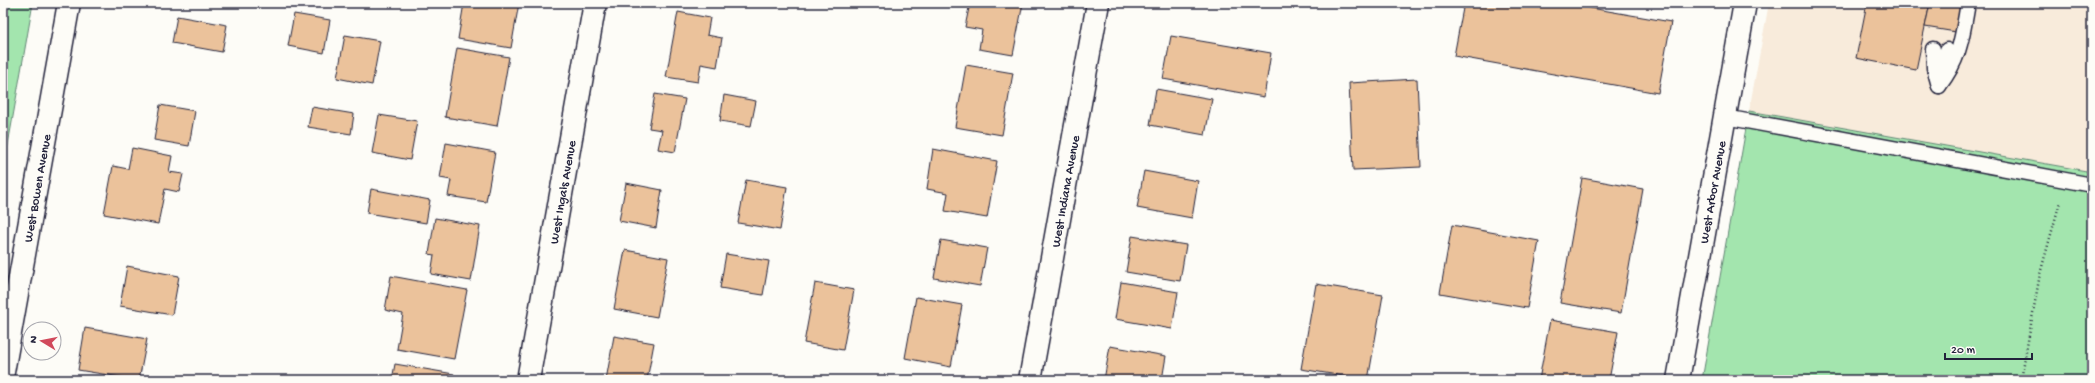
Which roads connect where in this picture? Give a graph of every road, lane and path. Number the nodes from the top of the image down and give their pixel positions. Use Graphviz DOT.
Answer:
graph roads {
  1 [pos="69,3"];
  2 [pos="595,3"];
  3 [pos="1098,3"];
  4 [pos="1745,3"];
  5 [pos="1968,3"];
  6 [pos="1940,50"];
  7 [pos="1725,118"];
  8 [pos="2067,181"];
  9 [pos="2092,185"];
  10 [pos="3,372"];
  11 [pos="528,380"];
  12 [pos="1030,380"];
  13 [pos="1678,380"];
  14 [pos="2021,380"];
  1 -- 10 [label="street, West Bowen Avenue"];
  2 -- 11 [label="street, West Ingals Avenue"];
  3 -- 12 [label="street, West Indiana Avenue"];
  4 -- 7 [label="street, West Arbor Avenue"];
  5 -- 6 [label="lane"];
  7 -- 8 [label="lane"];
  7 -- 13 [label="street, West Arbor Avenue"];
  8 -- 9 [label="lane"];
  8 -- 14 [label="path"];
}
